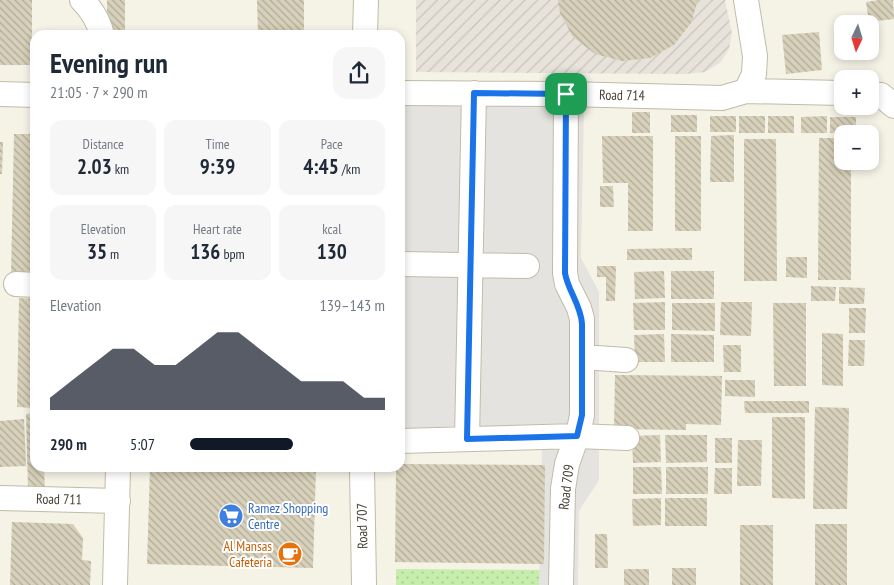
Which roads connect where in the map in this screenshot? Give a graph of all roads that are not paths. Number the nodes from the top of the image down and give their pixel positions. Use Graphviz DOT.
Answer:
graph roads {
  1 [pos="82,0"];
  2 [pos="366,0"];
  3 [pos="746,0"];
  4 [pos="101,30"];
  5 [pos="365,30"];
  6 [pos="746,91"];
  7 [pos="405,93"];
  8 [pos="474,93"];
  9 [pos="834,93"];
  10 [pos="0,94"];
  11 [pos="566,94"];
  12 [pos="30,96"];
  13 [pos="405,264"];
  14 [pos="470,265"];
  15 [pos="527,266"];
  16 [pos="582,357"];
  17 [pos="626,360"];
  18 [pos="577,436"];
  19 [pos="627,438"];
  20 [pos="467,439"];
  21 [pos="405,440"];
  22 [pos="118,472"];
  23 [pos="362,472"];
  24 [pos="0,498"];
  25 [pos="118,501"];
  26 [pos="115,585"];
  27 [pos="364,585"];
  28 [pos="561,585"];
  1 -- 4 [label="street"];
  2 -- 5 [label="street"];
  3 -- 6 [label="street"];
  6 -- 9 [label="street, Road 714"];
  6 -- 11 [label="street, Road 714"];
  7 -- 8 [label="street, Road 714"];
  8 -- 11 [label="street, Road 714"];
  8 -- 14 [label="street"];
  10 -- 12 [label="street"];
  11 -- 16 [label="street, Road 709"];
  13 -- 14 [label="street"];
  14 -- 15 [label="street"];
  14 -- 20 [label="street"];
  16 -- 17 [label="street"];
  16 -- 18 [label="street, Road 709"];
  18 -- 19 [label="street"];
  18 -- 20 [label="street"];
  18 -- 28 [label="street, Road 709"];
  20 -- 21 [label="street"];
  22 -- 25 [label="street"];
  23 -- 27 [label="street, Road 707"];
  24 -- 25 [label="street, Road 711"];
  25 -- 26 [label="street"];
}
